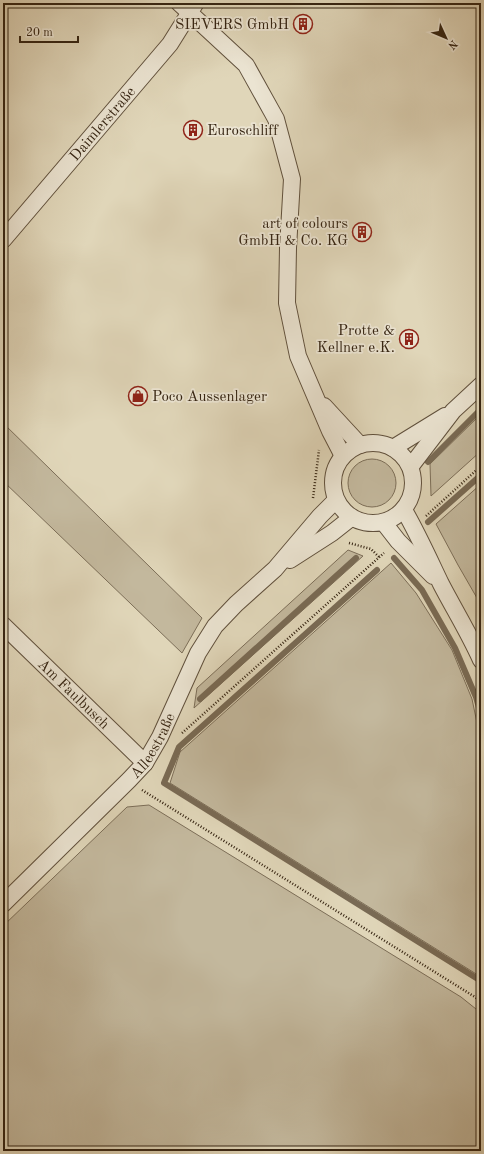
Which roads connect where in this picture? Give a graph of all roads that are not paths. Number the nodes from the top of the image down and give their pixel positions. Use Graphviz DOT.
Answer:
graph roads {
  1 [pos="188,6"];
  2 [pos="3,240"];
  3 [pos="481,386"];
  4 [pos="317,399"];
  5 [pos="453,411"];
  6 [pos="360,445"];
  7 [pos="393,448"];
  8 [pos="343,456"];
  9 [pos="411,466"];
  10 [pos="336,500"];
  11 [pos="404,510"];
  12 [pos="351,518"];
  13 [pos="384,523"];
  14 [pos="275,569"];
  15 [pos="441,584"];
  16 [pos="3,625"];
  17 [pos="481,660"];
  18 [pos="145,763"];
  19 [pos="3,904"];
  1 -- 2 [label="street, Daimlerstraße"];
  1 -- 4 [label="street"];
  3 -- 5 [label="street"];
  4 -- 6 [label="street"];
  4 -- 8 [label="street"];
  5 -- 7 [label="street"];
  5 -- 9 [label="street"];
  6 -- 7 [label="street"];
  6 -- 8 [label="street"];
  7 -- 9 [label="street"];
  8 -- 10 [label="street"];
  9 -- 11 [label="street"];
  10 -- 12 [label="street"];
  10 -- 14 [label="street, Alleestraße"];
  11 -- 13 [label="street"];
  11 -- 15 [label="street"];
  12 -- 13 [label="street"];
  12 -- 14 [label="street, Alleestraße"];
  13 -- 15 [label="street"];
  14 -- 18 [label="street, Alleestraße"];
  15 -- 17 [label="street"];
  16 -- 18 [label="street, Am Faulbusch"];
  18 -- 19 [label="street, Alleestraße"];
}
